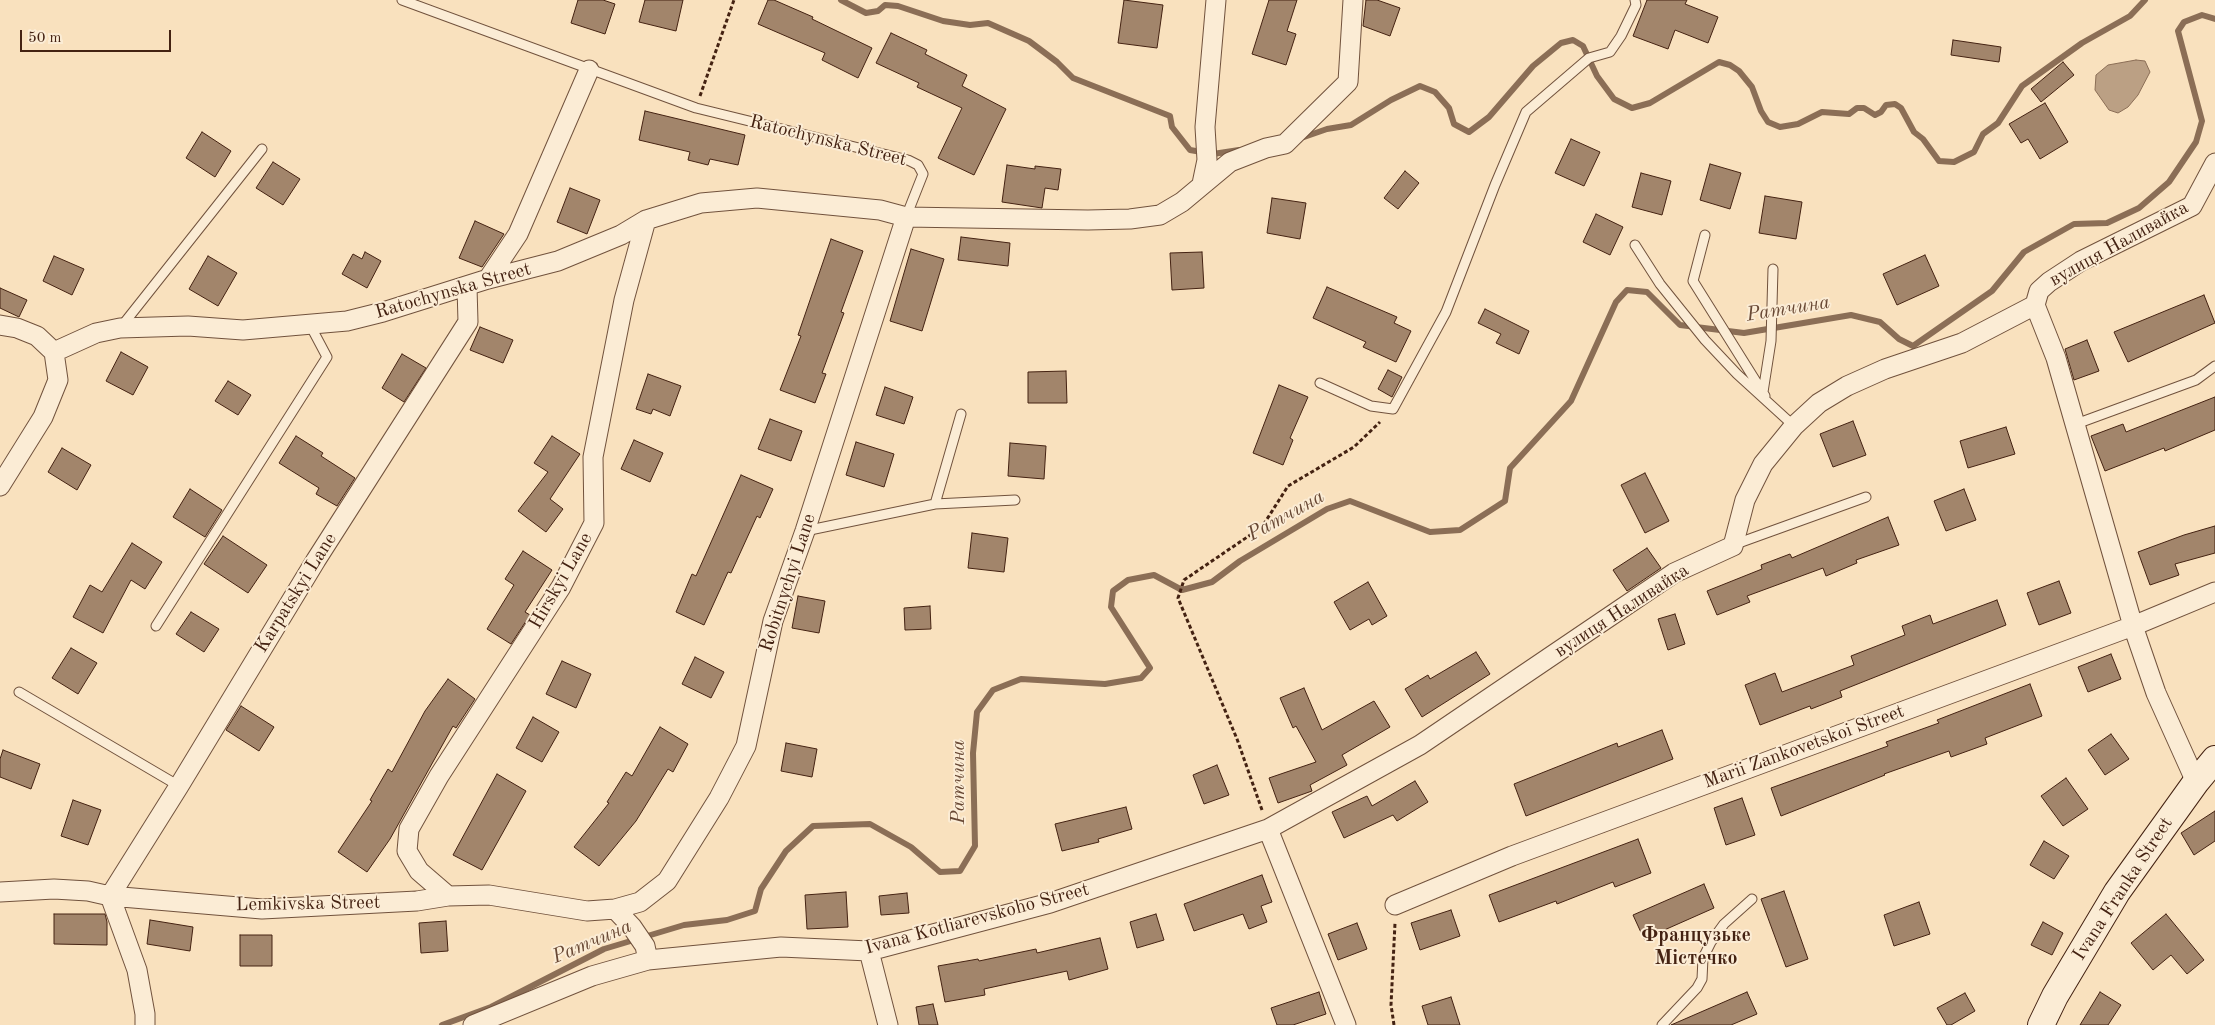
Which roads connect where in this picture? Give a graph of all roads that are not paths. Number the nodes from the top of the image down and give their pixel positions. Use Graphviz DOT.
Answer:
graph roads {
  1 [pos="402,0"];
  2 [pos="1216,0"];
  3 [pos="1353,0"];
  4 [pos="1635,0"];
  5 [pos="589,70"];
  6 [pos="262,149"];
  7 [pos="2215,163"];
  8 [pos="1202,184"];
  9 [pos="906,217"];
  10 [pos="646,220"];
  11 [pos="1705,235"];
  12 [pos="1635,246"];
  13 [pos="1773,269"];
  14 [pos="488,279"];
  15 [pos="467,287"];
  16 [pos="2034,305"];
  17 [pos="0,324"];
  18 [pos="310,325"];
  19 [pos="120,328"];
  20 [pos="54,352"];
  21 [pos="2215,366"];
  22 [pos="1320,383"];
  23 [pos="1763,392"];
  24 [pos="1770,405"];
  25 [pos="961,414"];
  26 [pos="2076,424"];
  27 [pos="1794,426"];
  28 [pos="0,486"];
  29 [pos="1866,497"];
  30 [pos="1015,500"];
  31 [pos="936,504"];
  32 [pos="805,530"];
  33 [pos="1733,546"];
  34 [pos="2215,592"];
  35 [pos="156,626"];
  36 [pos="2132,626"];
  37 [pos="19,692"];
  38 [pos="2215,759"];
  39 [pos="2196,782"];
  40 [pos="179,786"];
  41 [pos="1268,829"];
  42 [pos="0,892"];
  43 [pos="110,896"];
  44 [pos="448,896"];
  45 [pos="1752,899"];
  46 [pos="1395,905"];
  47 [pos="615,909"];
  48 [pos="869,951"];
  49 [pos="646,953"];
  50 [pos="145,1025"];
  51 [pos="473,1025"];
  52 [pos="888,1025"];
  53 [pos="1346,1025"];
  54 [pos="1662,1025"];
  55 [pos="2041,1025"];
  1 -- 5 [label="lane, Ratochynska Street"];
  2 -- 8 [label="street"];
  3 -- 8 [label="street, Ratochynska Street"];
  4 -- 22 [label="lane"];
  5 -- 9 [label="lane, Ratochynska Street"];
  5 -- 14 [label="street"];
  6 -- 19 [label="lane"];
  7 -- 16 [label="street, вулиця Наливайка"];
  8 -- 9 [label="street, Ratochynska Street"];
  9 -- 10 [label="street, Ratochynska Street"];
  9 -- 32 [label="street, Robitnychyi Lane"];
  10 -- 14 [label="street, Ratochynska Street"];
  10 -- 44 [label="street, Hirskyi Lane"];
  11 -- 23 [label="lane"];
  12 -- 24 [label="lane"];
  13 -- 23 [label="lane"];
  14 -- 15 [label="street, Ratochynska Street"];
  15 -- 18 [label="street, Ratochynska Street"];
  15 -- 40 [label="street, Karpatskyi Lane"];
  16 -- 26 [label="street"];
  16 -- 27 [label="street, вулиця Наливайка"];
  17 -- 20 [label="street"];
  18 -- 19 [label="street, Ratochynska Street"];
  18 -- 35 [label="lane"];
  19 -- 20 [label="street, Ratochynska Street"];
  20 -- 28 [label="street"];
  21 -- 26 [label="lane"];
  23 -- 24 [label="lane"];
  24 -- 27 [label="lane"];
  25 -- 31 [label="lane"];
  26 -- 36 [label="street"];
  27 -- 33 [label="street, вулиця Наливайка"];
  29 -- 33 [label="lane"];
  30 -- 31 [label="lane"];
  31 -- 32 [label="lane"];
  32 -- 47 [label="street, Robitnychyi Lane"];
  33 -- 41 [label="street, вулиця Наливайка"];
  34 -- 36 [label="street, Marii Zankovetskoi Street"];
  36 -- 39 [label="street"];
  36 -- 46 [label="street, Marii Zankovetskoi Street"];
  37 -- 40 [label="lane"];
  38 -- 39 [label="main road, Ivana Franka Street"];
  39 -- 55 [label="main road, Ivana Franka Street"];
  40 -- 43 [label="street, Karpatskyi Lane"];
  41 -- 48 [label="street, Ivana Kotliarevskoho Street"];
  41 -- 53 [label="street"];
  42 -- 43 [label="street, Lemkivska Street"];
  43 -- 44 [label="street, Lemkivska Street"];
  43 -- 50 [label="street"];
  44 -- 47 [label="street, Lemkivska Street"];
  45 -- 54 [label="lane"];
  47 -- 49 [label="street"];
  48 -- 49 [label="street, Ivana Kotliarevskoho Street"];
  48 -- 52 [label="street"];
  49 -- 51 [label="street, Ivana Kotliarevskoho Street"];
}
